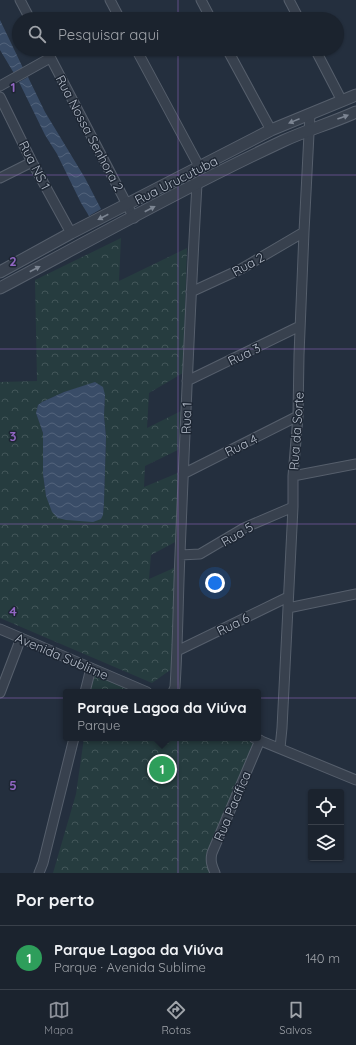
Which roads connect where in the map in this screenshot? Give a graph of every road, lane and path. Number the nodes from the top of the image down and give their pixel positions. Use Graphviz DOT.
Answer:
graph roads {
  1 [pos="20,0"];
  2 [pos="110,0"];
  3 [pos="201,0"];
  4 [pos="290,0"];
  5 [pos="26,12"];
  6 [pos="116,12"];
  7 [pos="207,12"];
  8 [pos="296,12"];
  9 [pos="140,56"];
  10 [pos="232,56"];
  11 [pos="319,56"];
  12 [pos="50,58"];
  13 [pos="0,86"];
  14 [pos="356,96"];
  15 [pos="0,97"];
  16 [pos="342,101"];
  17 [pos="356,112"];
  18 [pos="310,114"];
  19 [pos="310,129"];
  20 [pos="271,130"];
  21 [pos="32,162"];
  22 [pos="200,168"];
  23 [pos="0,178"];
  24 [pos="197,184"];
  25 [pos="127,205"];
  26 [pos="134,218"];
  27 [pos="304,232"];
  28 [pos="71,234"];
  29 [pos="0,272"];
  30 [pos="0,288"];
  31 [pos="191,292"];
  32 [pos="300,326"];
  33 [pos="187,381"];
  34 [pos="298,416"];
  35 [pos="356,464"];
  36 [pos="184,474"];
  37 [pos="293,476"];
  38 [pos="293,507"];
  39 [pos="180,555"];
  40 [pos="356,594"];
  41 [pos="288,597"];
  42 [pos="288,608"];
  43 [pos="0,629"];
  44 [pos="21,638"];
  45 [pos="177,651"];
  46 [pos="91,668"];
  47 [pos="86,689"];
  48 [pos="140,689"];
  49 [pos="174,689"];
  50 [pos="0,693"];
  51 [pos="73,741"];
  52 [pos="256,741"];
  53 [pos="261,741"];
  54 [pos="280,748"];
  55 [pos="356,780"];
  56 [pos="39,873"];
  57 [pos="215,873"];
  1 -- 5 [label="street"];
  2 -- 6 [label="street"];
  3 -- 7 [label="street"];
  4 -- 8 [label="street"];
  9 -- 22 [label="street"];
  10 -- 20 [label="street"];
  11 -- 16 [label="street"];
  12 -- 13 [label="street"];
  12 -- 25 [label="street, Rua Nossa Senhora 2"];
  14 -- 16 [label="street, Rua Urucutuba"];
  15 -- 21 [label="street, Rua NS 1"];
  16 -- 18 [label="street, Rua Urucutuba"];
  19 -- 17 [label="street, Rua Urucutuba, one-way"];
  18 -- 19 [label="street, Rua da Sorte"];
  18 -- 20 [label="street, Rua Urucutuba, one-way"];
  19 -- 24 [label="street, Rua Urucutuba"];
  19 -- 27 [label="street, Rua da Sorte"];
  20 -- 22 [label="street, Rua Urucutuba"];
  21 -- 23 [label="street"];
  21 -- 28 [label="street, Rua NS 1"];
  22 -- 25 [label="street, Rua Urucutuba"];
  26 -- 24 [label="street, Rua Urucutuba, one-way"];
  24 -- 31 [label="street, Rua 1"];
  25 -- 26 [label="street, Rua Nossa Senhora 2"];
  25 -- 28 [label="street, Rua Urucutuba, one-way"];
  30 -- 26 [label="street, Rua Urucutuba, one-way"];
  27 -- 31 [label="street, Rua 2"];
  27 -- 32 [label="street, Rua da Sorte"];
  28 -- 29 [label="street, Rua Urucutuba"];
  31 -- 33 [label="street, Rua 1"];
  32 -- 33 [label="street, Rua 3"];
  32 -- 34 [label="street, Rua da Sorte"];
  33 -- 36 [label="street, Rua 1"];
  34 -- 36 [label="street, Rua 4"];
  34 -- 37 [label="street, Rua da Sorte"];
  35 -- 37 [label="street"];
  36 -- 39 [label="street, Rua 1"];
  37 -- 38 [label="street, Rua da Sorte"];
  38 -- 39 [label="street, Rua 5"];
  38 -- 41 [label="street, Rua da Sorte"];
  39 -- 45 [label="street, Rua 1"];
  40 -- 42 [label="street"];
  41 -- 42 [label="street, Rua da Sorte"];
  41 -- 45 [label="street, Rua 6"];
  42 -- 54 [label="street, Rua da Sorte"];
  43 -- 44 [label="street, Avenida Sublime"];
  44 -- 46 [label="street, Avenida Sublime"];
  44 -- 50 [label="street"];
  45 -- 49 [label="street, Rua 1"];
  46 -- 47 [label="street"];
  46 -- 48 [label="street, Avenida Sublime"];
  51 -- 56 [label="street"];
  52 -- 57 [label="street, Rua Pacífica"];
  53 -- 54 [label="street"];
  54 -- 55 [label="street"];
}
